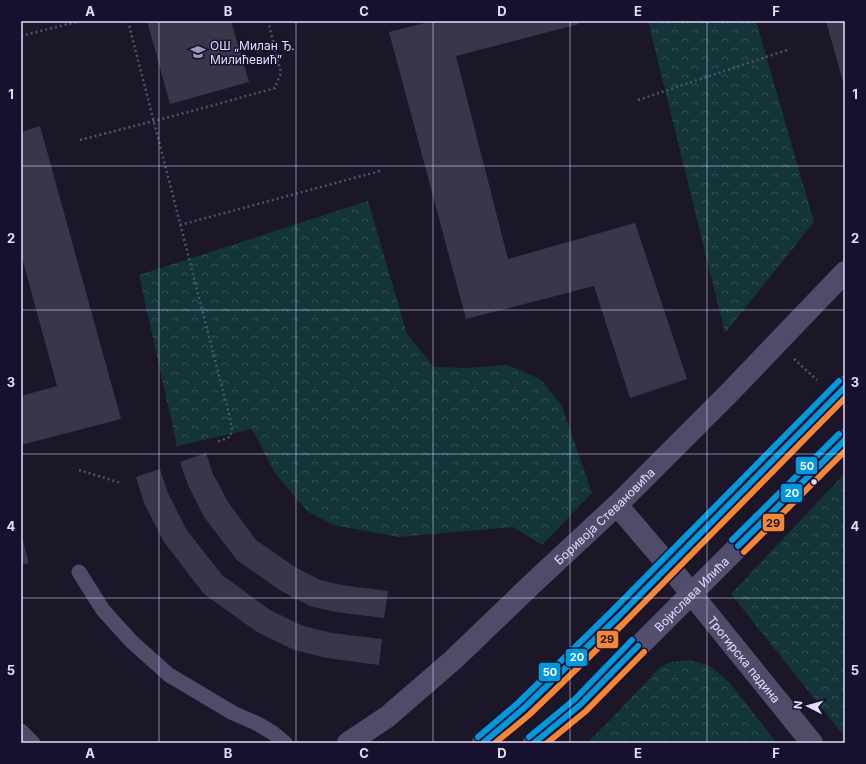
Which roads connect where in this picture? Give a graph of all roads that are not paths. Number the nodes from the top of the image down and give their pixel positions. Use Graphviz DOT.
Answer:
graph roads {
  1 [pos="845,272"];
  2 [pos="845,387"];
  3 [pos="845,440"];
  4 [pos="617,505"];
  5 [pos="669,566"];
  6 [pos="79,572"];
  7 [pos="691,593"];
  8 [pos="21,731"];
  9 [pos="33,743"];
  10 [pos="285,743"];
  11 [pos="348,743"];
  12 [pos="482,743"];
  13 [pos="534,743"];
  14 [pos="812,743"];
  1 -- 4 [label="street, Боривоја Стевановића"];
  2 -- 5 [label="main road"];
  3 -- 7 [label="main road, Војислава Илића"];
  4 -- 5 [label="street, Трогирска падина"];
  4 -- 11 [label="street, Боривоја Стевановића"];
  5 -- 7 [label="street, Трогирска падина"];
  5 -- 12 [label="main road"];
  6 -- 10 [label="lane"];
  7 -- 13 [label="main road, Војислава Илића"];
  7 -- 14 [label="street, Трогирска падина"];
  8 -- 9 [label="lane"];
}
